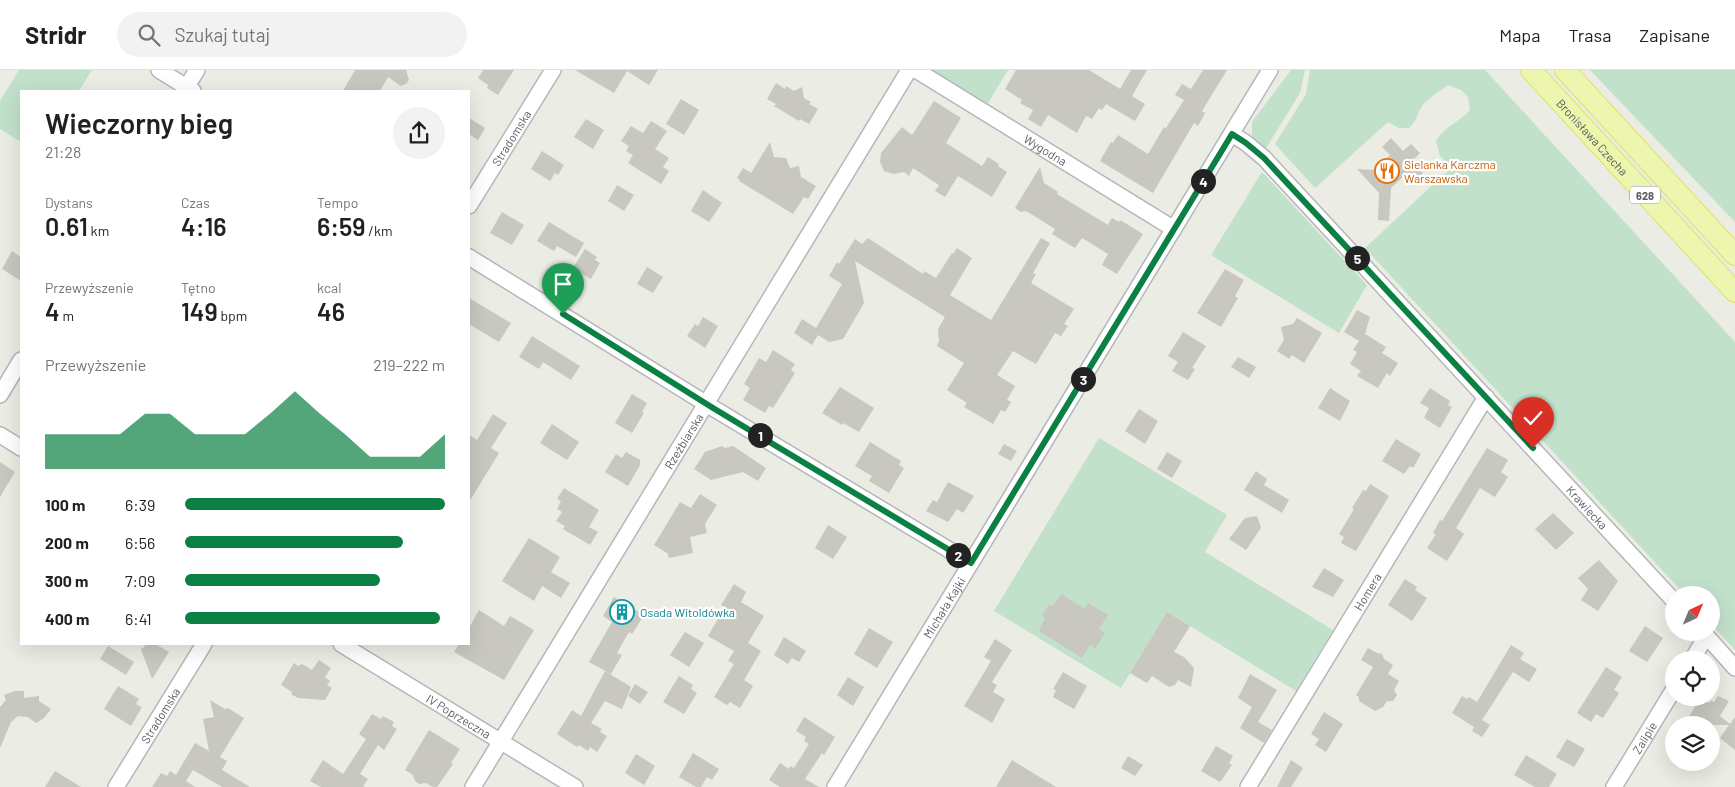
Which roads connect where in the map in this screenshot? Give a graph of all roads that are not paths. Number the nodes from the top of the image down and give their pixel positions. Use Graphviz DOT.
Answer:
graph roads {
  1 [pos="159,70"];
  2 [pos="197,70"];
  3 [pos="553,70"];
  4 [pos="909,70"];
  5 [pos="916,70"];
  6 [pos="1270,70"];
  7 [pos="1531,70"];
  8 [pos="1565,70"];
  9 [pos="188,90"];
  10 [pos="1232,134"];
  11 [pos="470,204"];
  12 [pos="1174,229"];
  13 [pos="1735,255"];
  14 [pos="470,258"];
  15 [pos="1735,292"];
  16 [pos="20,362"];
  17 [pos="0,395"];
  18 [pos="1486,397"];
  19 [pos="706,403"];
  20 [pos="0,435"];
  21 [pos="20,447"];
  22 [pos="971,563"];
  23 [pos="1665,591"];
  24 [pos="1710,641"];
  25 [pos="203,645"];
  26 [pos="343,645"];
  27 [pos="1735,668"];
  28 [pos="1665,704"];
  29 [pos="501,742"];
  30 [pos="116,787"];
  31 [pos="473,787"];
  32 [pos="575,787"];
  33 [pos="835,787"];
  34 [pos="1248,787"];
  35 [pos="1614,787"];
  1 -- 9 [label="street"];
  2 -- 9 [label="street"];
  3 -- 11 [label="street, Stradomska"];
  4 -- 19 [label="street, Rzeźbiarska"];
  5 -- 12 [label="street, Wygodna"];
  6 -- 10 [label="street, Michała Kajki"];
  7 -- 15 [label="main road, Bronisława Czecha / 628"];
  8 -- 13 [label="main road, Bronisława Czecha / 628"];
  10 -- 12 [label="street, Michała Kajki"];
  10 -- 18 [label="street, Krawiecka"];
  12 -- 22 [label="street, Michała Kajki"];
  14 -- 19 [label="street"];
  16 -- 17 [label="street"];
  18 -- 23 [label="street, Krawiecka"];
  18 -- 34 [label="street, Homera"];
  19 -- 22 [label="street"];
  19 -- 29 [label="street, Rzeźbiarska"];
  20 -- 21 [label="street"];
  22 -- 33 [label="street, Michała Kajki"];
  24 -- 27 [label="street"];
  25 -- 30 [label="street, Stradomska"];
  26 -- 29 [label="street, IV Poprzeczna"];
  28 -- 35 [label="street, Zalipie"];
  29 -- 31 [label="street, Rzeźbiarska"];
  29 -- 32 [label="street, IV Poprzeczna"];
}
